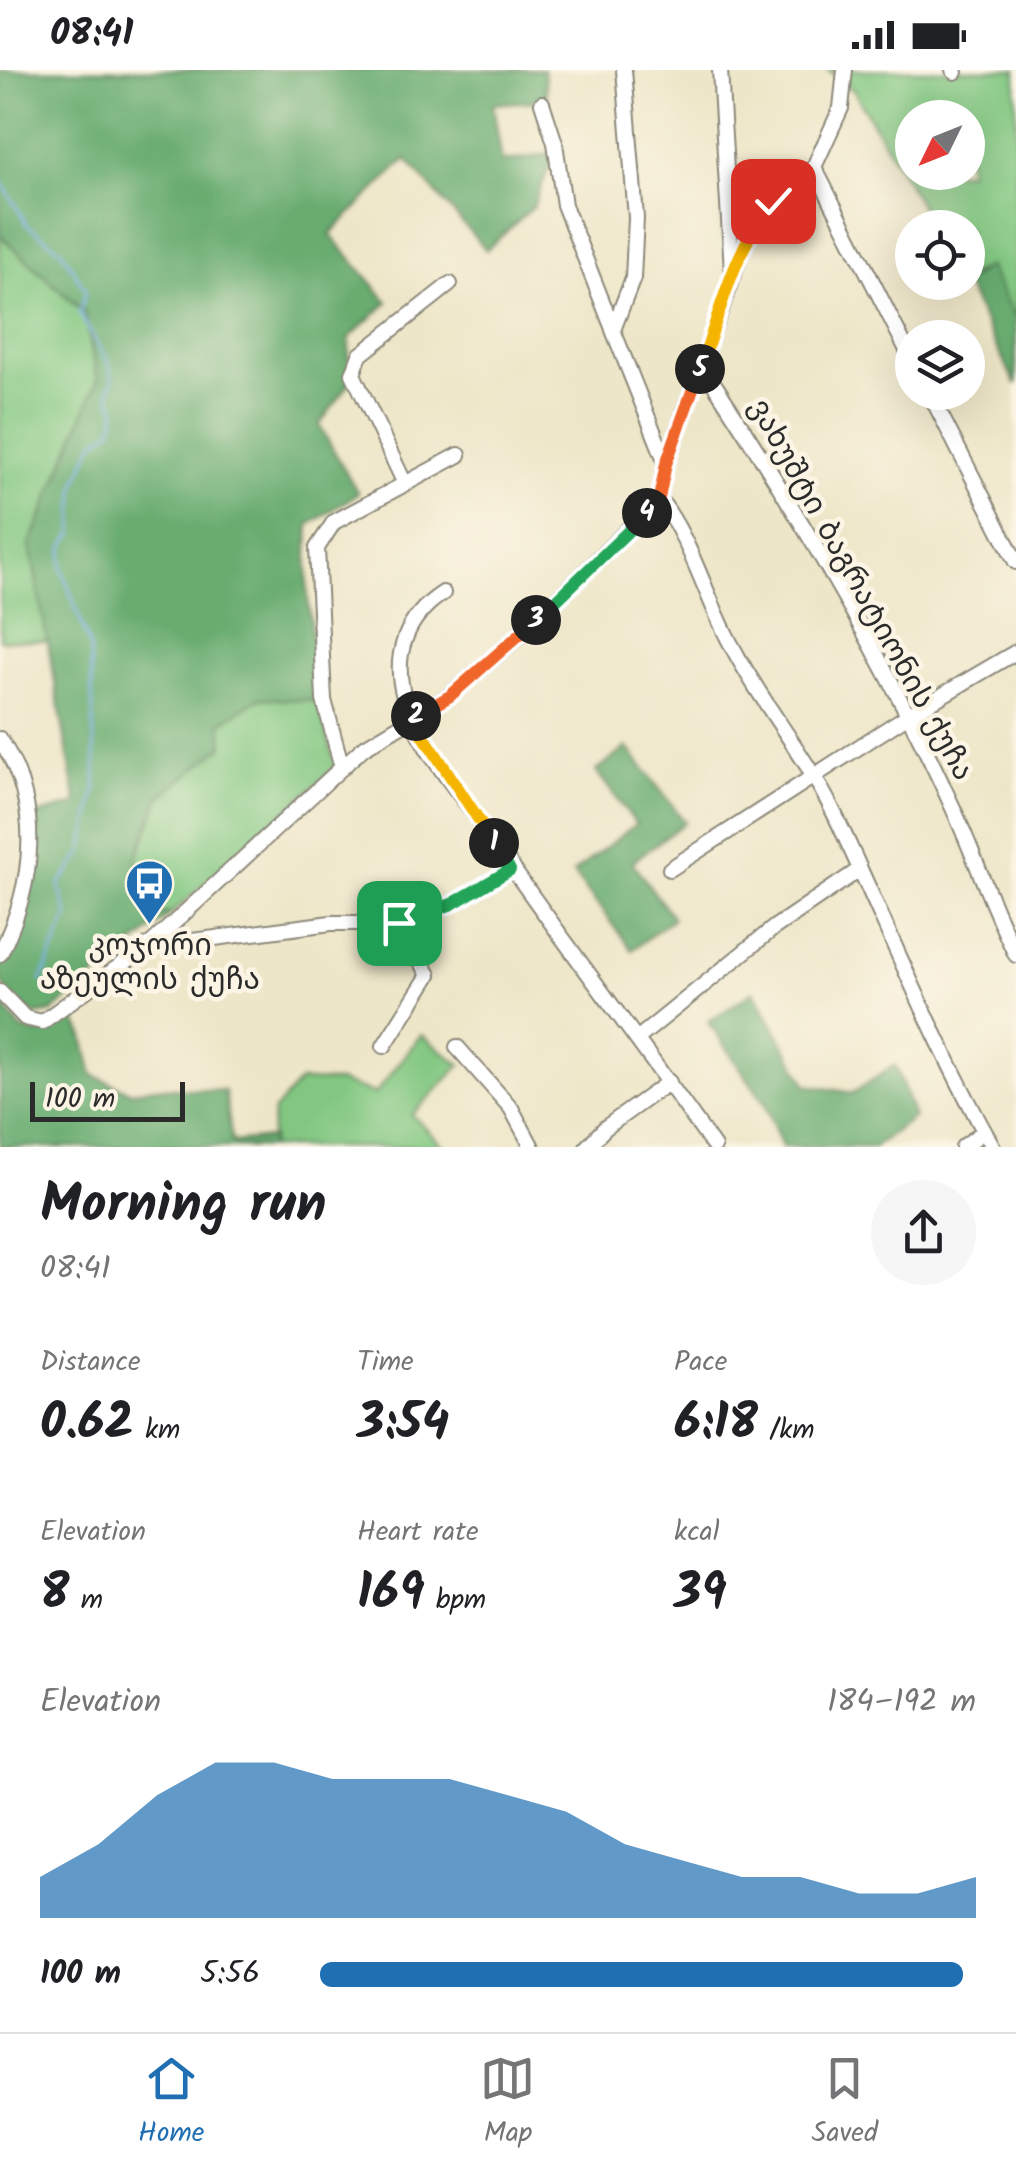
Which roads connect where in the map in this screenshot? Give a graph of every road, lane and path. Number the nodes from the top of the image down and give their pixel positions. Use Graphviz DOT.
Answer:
graph roads {
  1 [pos="624,70"];
  2 [pos="720,70"];
  3 [pos="845,70"];
  4 [pos="542,103"];
  5 [pos="814,167"];
  6 [pos="732,276"];
  7 [pos="450,284"];
  8 [pos="895,327"];
  9 [pos="613,330"];
  10 [pos="701,364"];
  11 [pos="938,410"];
  12 [pos="458,455"];
  13 [pos="666,464"];
  14 [pos="405,484"];
  15 [pos="659,498"];
  16 [pos="1016,562"];
  17 [pos="442,592"];
  18 [pos="1016,652"];
  19 [pos="907,716"];
  20 [pos="412,718"];
  21 [pos="0,739"];
  22 [pos="342,768"];
  23 [pos="815,776"];
  24 [pos="670,869"];
  25 [pos="510,870"];
  26 [pos="859,870"];
  27 [pos="399,923"];
  28 [pos="153,942"];
  29 [pos="0,954"];
  30 [pos="1016,955"];
  31 [pos="0,992"];
  32 [pos="637,1039"];
  33 [pos="384,1046"];
  34 [pos="457,1047"];
  35 [pos="669,1082"];
  36 [pos="984,1130"];
  37 [pos="532,1147"];
  38 [pos="587,1147"];
  39 [pos="714,1147"];
  40 [pos="963,1147"];
  41 [pos="994,1147"];
  1 -- 9 [label="street"];
  2 -- 6 [label="street"];
  3 -- 5 [label="street"];
  4 -- 9 [label="street"];
  5 -- 6 [label="street"];
  5 -- 8 [label="street"];
  6 -- 10 [label="street"];
  7 -- 14 [label="street"];
  9 -- 13 [label="street"];
  10 -- 13 [label="street"];
  10 -- 19 [label="street, ვახუშტი ბაგრატიონის ქუჩა"];
  11 -- 16 [label="street"];
  12 -- 14 [label="street"];
  13 -- 15 [label="street"];
  14 -- 22 [label="street"];
  15 -- 20 [label="street"];
  15 -- 23 [label="street"];
  17 -- 20 [label="street"];
  18 -- 19 [label="street"];
  19 -- 23 [label="street"];
  19 -- 30 [label="street, ვახუშტი ბაგრატიონის ქუჩა"];
  20 -- 22 [label="street"];
  20 -- 25 [label="street"];
  21 -- 29 [label="street"];
  22 -- 28 [label="street"];
  23 -- 24 [label="street"];
  23 -- 26 [label="street"];
  25 -- 27 [label="street"];
  25 -- 32 [label="street"];
  26 -- 32 [label="street"];
  26 -- 36 [label="street"];
  27 -- 28 [label="street"];
  27 -- 33 [label="street"];
  28 -- 31 [label="street"];
  32 -- 35 [label="street"];
  34 -- 37 [label="street"];
  35 -- 38 [label="street"];
  35 -- 39 [label="street"];
  36 -- 40 [label="street"];
  36 -- 41 [label="street"];
}
